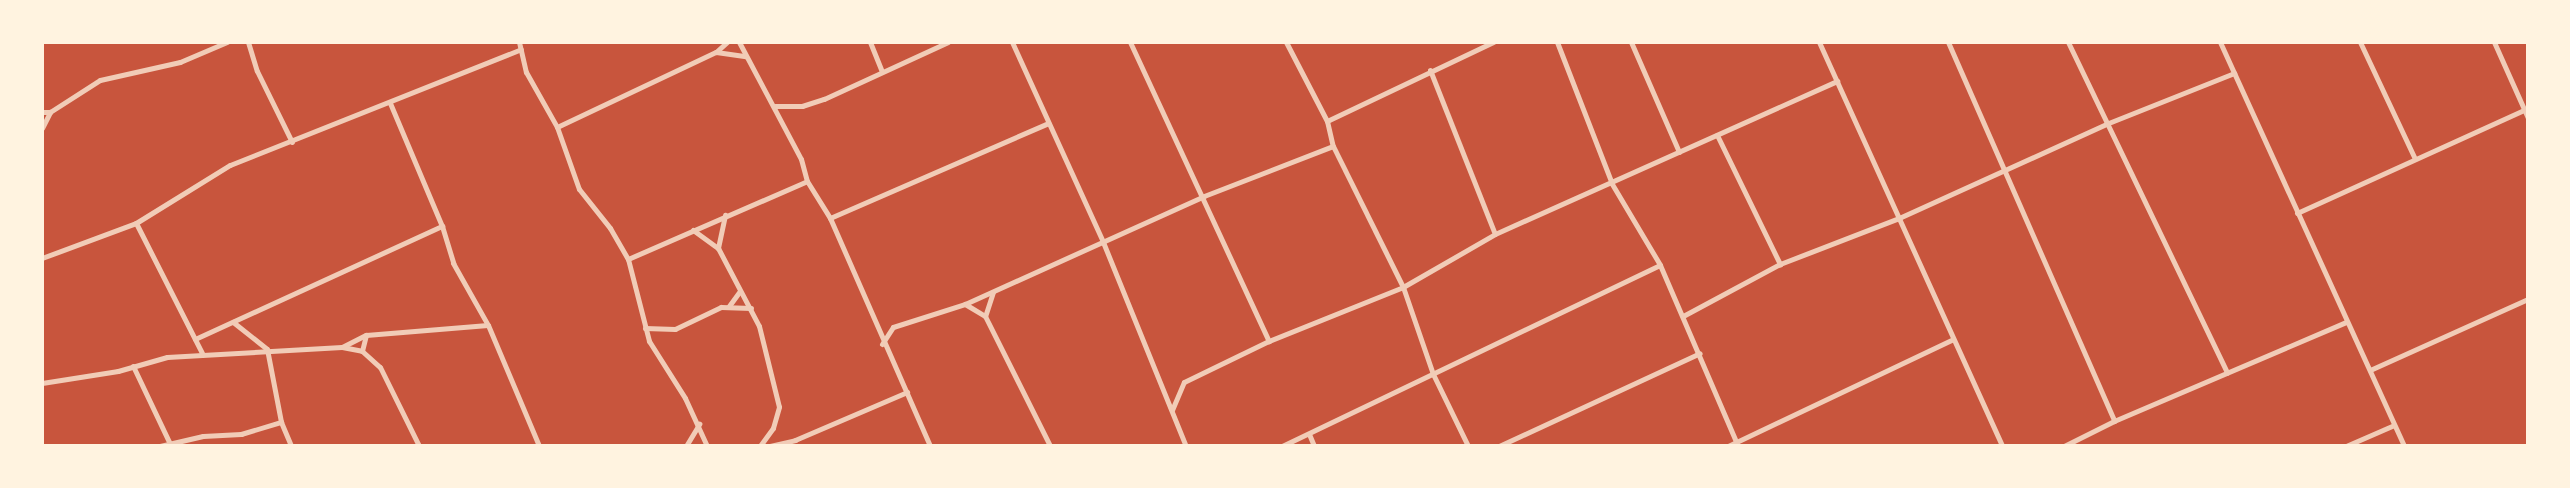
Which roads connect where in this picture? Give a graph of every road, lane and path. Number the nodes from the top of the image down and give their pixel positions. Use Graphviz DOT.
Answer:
graph roads {
  1 [pos="227,42"];
  2 [pos="248,42"];
  3 [pos="519,42"];
  4 [pos="727,42"];
  5 [pos="740,42"];
  6 [pos="870,42"];
  7 [pos="948,42"];
  8 [pos="1012,42"];
  9 [pos="1130,42"];
  10 [pos="1286,42"];
  11 [pos="1493,42"];
  12 [pos="1557,42"];
  13 [pos="1631,42"];
  14 [pos="1819,42"];
  15 [pos="1948,42"];
  16 [pos="2068,42"];
  17 [pos="2220,42"];
  18 [pos="2360,42"];
  19 [pos="2494,42"];
  20 [pos="521,49"];
  21 [pos="716,51"];
  22 [pos="746,56"];
  23 [pos="1430,70"];
  24 [pos="882,71"];
  25 [pos="2234,73"];
  26 [pos="1837,81"];
  27 [pos="390,103"];
  28 [pos="775,106"];
  29 [pos="2526,109"];
  30 [pos="42,112"];
  31 [pos="50,112"];
  32 [pos="2528,118"];
  33 [pos="1327,121"];
  34 [pos="1048,123"];
  35 [pos="2106,124"];
  36 [pos="557,127"];
  37 [pos="42,128"];
  38 [pos="1717,135"];
  39 [pos="292,142"];
  40 [pos="1333,147"];
  41 [pos="1679,152"];
  42 [pos="2415,159"];
  43 [pos="2006,169"];
  44 [pos="807,181"];
  45 [pos="1612,184"];
  46 [pos="1204,196"];
  47 [pos="2297,213"];
  48 [pos="725,215"];
  49 [pos="830,218"];
  50 [pos="1899,218"];
  51 [pos="136,223"];
  52 [pos="442,226"];
  53 [pos="693,230"];
  54 [pos="1495,234"];
  55 [pos="1103,242"];
  56 [pos="718,248"];
  57 [pos="42,258"];
  58 [pos="628,259"];
  59 [pos="1780,264"];
  60 [pos="1660,265"];
  61 [pos="1403,287"];
  62 [pos="739,292"];
  63 [pos="993,292"];
  64 [pos="2528,299"];
  65 [pos="965,304"];
  66 [pos="729,306"];
  67 [pos="751,308"];
  68 [pos="1683,315"];
  69 [pos="986,316"];
  70 [pos="233,322"];
  71 [pos="2346,322"];
  72 [pos="488,325"];
  73 [pos="645,328"];
  74 [pos="366,335"];
  75 [pos="195,339"];
  76 [pos="1953,339"];
  77 [pos="1269,341"];
  78 [pos="882,344"];
  79 [pos="342,347"];
  80 [pos="267,349"];
  81 [pos="362,351"];
  82 [pos="202,353"];
  83 [pos="1700,353"];
  84 [pos="133,366"];
  85 [pos="2370,370"];
  86 [pos="2227,373"];
  87 [pos="1433,374"];
  88 [pos="42,383"];
  89 [pos="908,392"];
  90 [pos="1172,410"];
  91 [pos="2114,421"];
  92 [pos="280,422"];
  93 [pos="699,423"];
  94 [pos="2394,425"];
  95 [pos="1309,434"];
  96 [pos="1738,444"];
  97 [pos="170,445"];
  98 [pos="160,446"];
  99 [pos="291,446"];
  100 [pos="419,446"];
  101 [pos="539,446"];
  102 [pos="686,446"];
  103 [pos="707,446"];
  104 [pos="760,446"];
  105 [pos="770,446"];
  106 [pos="930,446"];
  107 [pos="1050,446"];
  108 [pos="1186,446"];
  109 [pos="1282,446"];
  110 [pos="1314,446"];
  111 [pos="1468,446"];
  112 [pos="1499,446"];
  113 [pos="1728,446"];
  114 [pos="2002,446"];
  115 [pos="2064,446"];
  116 [pos="2346,446"];
  117 [pos="2404,446"];
  1 -- 31 [label="street"];
  2 -- 39 [label="street"];
  3 -- 20 [label="street"];
  4 -- 21 [label="street"];
  5 -- 22 [label="street"];
  6 -- 24 [label="street"];
  7 -- 24 [label="street"];
  8 -- 34 [label="street"];
  9 -- 46 [label="street"];
  10 -- 33 [label="street"];
  11 -- 23 [label="street"];
  12 -- 45 [label="street"];
  13 -- 41 [label="street"];
  14 -- 26 [label="street"];
  15 -- 43 [label="street"];
  16 -- 35 [label="street"];
  17 -- 25 [label="street"];
  18 -- 42 [label="street"];
  19 -- 29 [label="street"];
  20 -- 27 [label="street"];
  20 -- 36 [label="street"];
  21 -- 22 [label="street"];
  21 -- 36 [label="street"];
  22 -- 28 [label="street"];
  23 -- 33 [label="street"];
  23 -- 54 [label="street"];
  24 -- 28 [label="street"];
  25 -- 35 [label="street"];
  25 -- 47 [label="street"];
  26 -- 38 [label="street"];
  26 -- 50 [label="street"];
  27 -- 39 [label="street"];
  27 -- 52 [label="street"];
  28 -- 44 [label="street"];
  29 -- 32 [label="street"];
  29 -- 42 [label="street"];
  30 -- 31 [label="street"];
  31 -- 37 [label="street"];
  33 -- 40 [label="street"];
  34 -- 49 [label="street"];
  34 -- 55 [label="street"];
  35 -- 43 [label="street"];
  35 -- 86 [label="street"];
  36 -- 58 [label="street"];
  38 -- 41 [label="street"];
  38 -- 59 [label="street"];
  39 -- 51 [label="street"];
  40 -- 46 [label="street"];
  40 -- 61 [label="street"];
  41 -- 45 [label="street"];
  42 -- 47 [label="street"];
  43 -- 50 [label="street"];
  43 -- 91 [label="street"];
  44 -- 48 [label="street"];
  44 -- 49 [label="street"];
  45 -- 54 [label="street"];
  45 -- 60 [label="street"];
  46 -- 55 [label="street"];
  46 -- 77 [label="street"];
  47 -- 71 [label="street"];
  48 -- 53 [label="street"];
  48 -- 56 [label="street"];
  49 -- 78 [label="street"];
  50 -- 59 [label="street"];
  50 -- 76 [label="street"];
  51 -- 57 [label="street"];
  51 -- 75 [label="street"];
  52 -- 70 [label="street"];
  52 -- 72 [label="street"];
  53 -- 56 [label="street"];
  53 -- 58 [label="street"];
  54 -- 61 [label="street"];
  55 -- 63 [label="street"];
  55 -- 90 [label="street"];
  56 -- 62 [label="street"];
  58 -- 73 [label="street"];
  59 -- 68 [label="street"];
  60 -- 68 [label="street"];
  60 -- 87 [label="street"];
  61 -- 77 [label="street"];
  61 -- 87 [label="street"];
  62 -- 66 [label="street"];
  62 -- 67 [label="street"];
  63 -- 65 [label="street"];
  63 -- 69 [label="street"];
  64 -- 85 [label="street"];
  65 -- 69 [label="street"];
  65 -- 78 [label="street"];
  66 -- 67 [label="street"];
  66 -- 73 [label="street"];
  67 -- 104 [label="street"];
  68 -- 83 [label="street"];
  69 -- 107 [label="street"];
  70 -- 75 [label="street"];
  70 -- 80 [label="street"];
  71 -- 85 [label="street"];
  71 -- 86 [label="street"];
  72 -- 74 [label="street"];
  72 -- 101 [label="street"];
  73 -- 93 [label="street"];
  74 -- 79 [label="street"];
  74 -- 81 [label="street"];
  75 -- 82 [label="street"];
  76 -- 96 [label="street"];
  76 -- 114 [label="street"];
  77 -- 90 [label="street"];
  78 -- 89 [label="street"];
  79 -- 80 [label="street"];
  79 -- 81 [label="street"];
  80 -- 82 [label="street"];
  80 -- 92 [label="street"];
  81 -- 100 [label="street"];
  82 -- 84 [label="street"];
  83 -- 96 [label="street"];
  83 -- 112 [label="street"];
  84 -- 88 [label="street"];
  84 -- 97 [label="street"];
  85 -- 94 [label="street"];
  86 -- 91 [label="street"];
  87 -- 95 [label="street"];
  87 -- 111 [label="street"];
  89 -- 105 [label="street"];
  89 -- 106 [label="street"];
  90 -- 108 [label="street"];
  91 -- 115 [label="street"];
  92 -- 97 [label="street"];
  92 -- 99 [label="street"];
  93 -- 102 [label="street"];
  93 -- 103 [label="street"];
  94 -- 116 [label="street"];
  94 -- 117 [label="street"];
  95 -- 109 [label="street"];
  95 -- 110 [label="street"];
  96 -- 113 [label="street"];
  97 -- 98 [label="street"];
}
